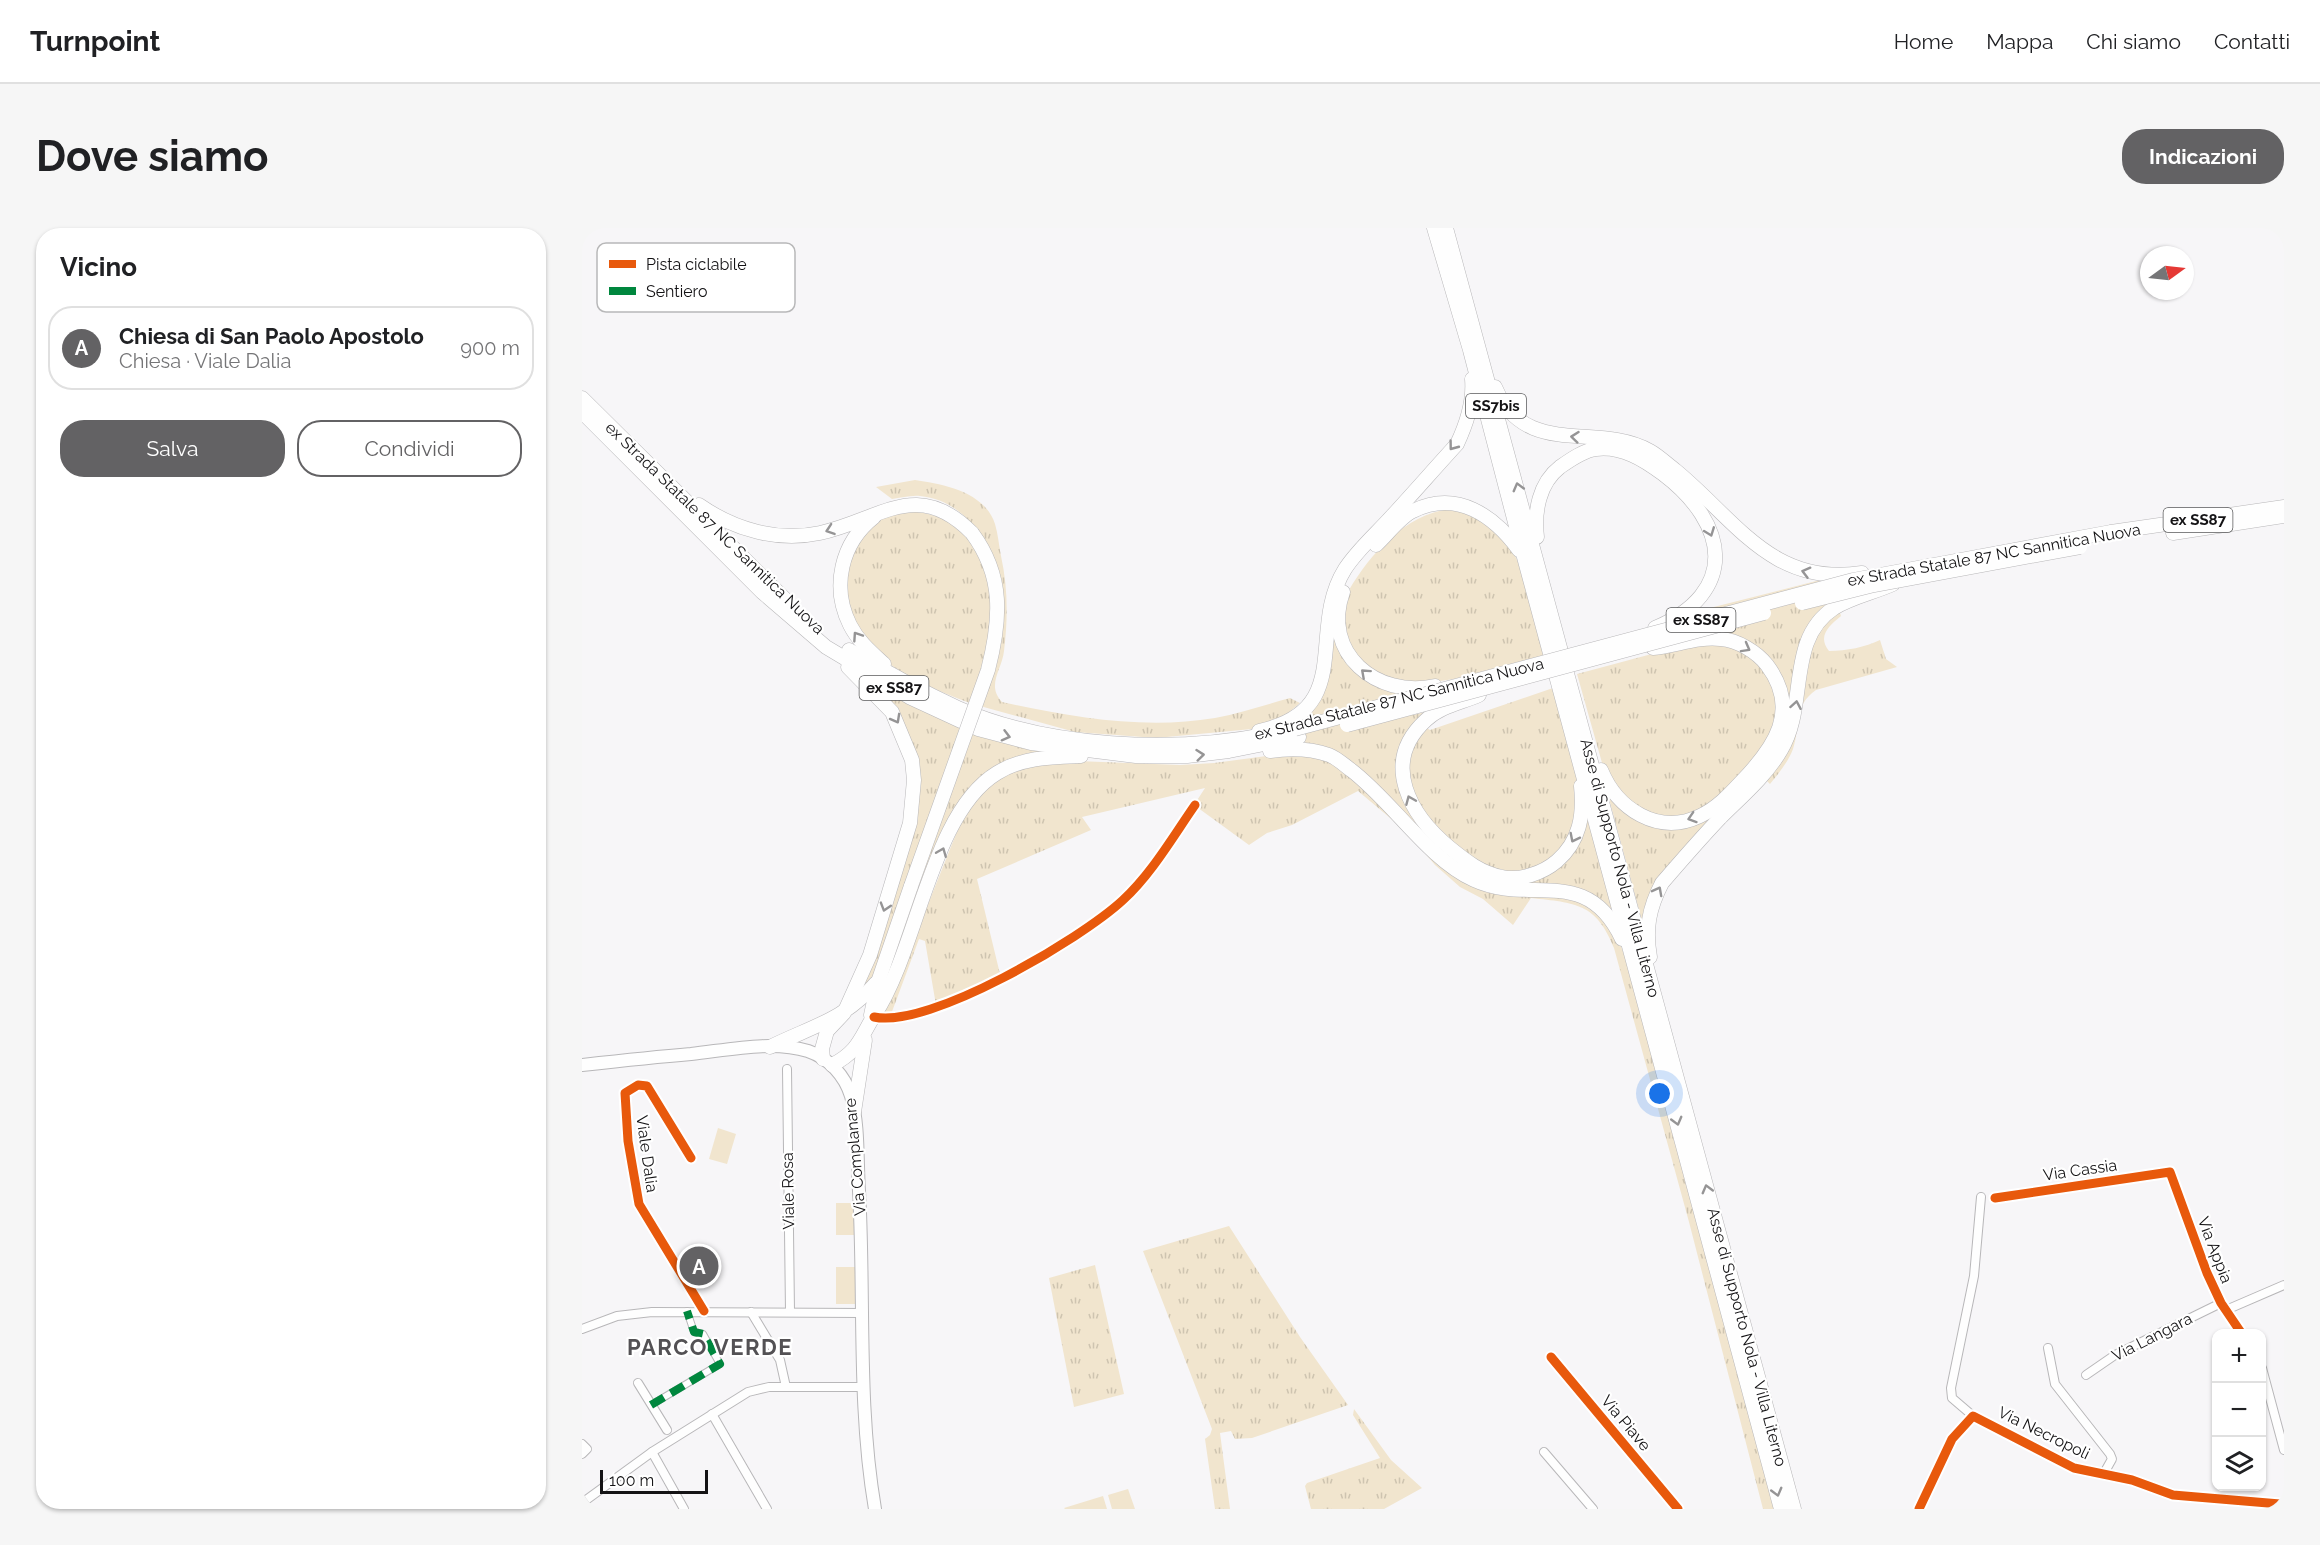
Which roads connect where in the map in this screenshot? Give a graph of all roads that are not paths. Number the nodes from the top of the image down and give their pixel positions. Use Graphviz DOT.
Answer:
graph roads {
  1 [pos="1434,228"];
  2 [pos="1446,228"];
  3 [pos="1470,311"];
  4 [pos="1470,350"];
  5 [pos="582,398"];
  6 [pos="582,412"];
  7 [pos="1681,482"];
  8 [pos="670,485"];
  9 [pos="2284,507"];
  10 [pos="885,509"];
  11 [pos="2284,516"];
  12 [pos="2111,537"];
  13 [pos="1377,538"];
  14 [pos="1524,557"];
  15 [pos="1904,574"];
  16 [pos="1544,584"];
  17 [pos="1630,644"];
  18 [pos="826,647"];
  19 [pos="898,677"];
  20 [pos="1461,684"];
  21 [pos="1497,686"];
  22 [pos="1581,723"];
  23 [pos="1298,733"];
  24 [pos="1575,740"];
  25 [pos="1227,746"];
  26 [pos="1136,756"];
  27 [pos="1758,772"];
  28 [pos="1195,806"];
  29 [pos="1443,850"];
  30 [pos="1637,972"];
  31 [pos="878,982"];
  32 [pos="844,1013"];
  33 [pos="871,1023"];
  34 [pos="1664,1030"];
  35 [pos="770,1047"];
  36 [pos="828,1062"];
  37 [pos="582,1065"];
  38 [pos="787,1069"];
  39 [pos="854,1112"];
  40 [pos="691,1158"];
  41 [pos="2170,1172"];
  42 [pos="1981,1197"];
  43 [pos="1995,1198"];
  44 [pos="2284,1285"];
  45 [pos="2223,1307"];
  46 [pos="687,1311"];
  47 [pos="704,1311"];
  48 [pos="751,1312"];
  49 [pos="790,1312"];
  50 [pos="862,1313"];
  51 [pos="582,1329"];
  52 [pos="2238,1329"];
  53 [pos="2048,1348"];
  54 [pos="1551,1357"];
  55 [pos="2086,1375"];
  56 [pos="638,1383"];
  57 [pos="2266,1383"];
  58 [pos="786,1387"];
  59 [pos="864,1387"];
  60 [pos="651,1404"];
  61 [pos="712,1414"];
  62 [pos="1973,1416"];
  63 [pos="668,1430"];
  64 [pos="677,1436"];
  65 [pos="668,1441"];
  66 [pos="582,1444"];
  67 [pos="2284,1450"];
  68 [pos="651,1452"];
  69 [pos="1544,1452"];
  70 [pos="582,1454"];
  71 [pos="2103,1475"];
  72 [pos="582,1503"];
  73 [pos="2282,1503"];
  74 [pos="684,1509"];
  75 [pos="767,1509"];
  76 [pos="875,1509"];
  77 [pos="1593,1509"];
  78 [pos="1678,1509"];
  79 [pos="1781,1509"];
  80 [pos="1794,1509"];
  81 [pos="1919,1509"];
  1 -- 4 [label="highway, Asse di Supporto Nola - Villa Literno / SS7bis"];
  2 -- 3 [label="highway, Asse di Supporto Nola - Villa Literno / SS7bis"];
  7 -- 3 [label="highway, one-way"];
  16 -- 3 [label="highway, Asse di Supporto Nola - Villa Literno / SS7bis, one-way"];
  4 -- 13 [label="highway, one-way"];
  4 -- 14 [label="highway, Asse di Supporto Nola - Villa Literno / SS7bis"];
  5 -- 8 [label="highway, ex Strada Statale 87 NC Sannitica Nuova / ex SS87"];
  6 -- 18 [label="highway, ex Strada Statale 87 NC Sannitica Nuova / ex SS87"];
  15 -- 7 [label="highway, one-way, bridge"];
  7 -- 16 [label="highway"];
  7 -- 17 [label="highway, one-way, bridge"];
  10 -- 8 [label="highway, one-way"];
  8 -- 19 [label="highway, ex Strada Statale 87 NC Sannitica Nuova / ex SS87"];
  9 -- 12 [label="highway, ex Strada Statale 87 NC Sannitica Nuova / ex SS87"];
  19 -- 10 [label="highway, one-way"];
  10 -- 31 [label="highway, bridge"];
  11 -- 12 [label="highway, ex Strada Statale 87 NC Sannitica Nuova / ex SS87"];
  12 -- 15 [label="highway, ex Strada Statale 87 NC Sannitica Nuova / ex SS87, bridge"];
  13 -- 14 [label="highway"];
  20 -- 13 [label="highway, one-way, bridge"];
  13 -- 23 [label="highway"];
  14 -- 24 [label="highway, Asse di Supporto Nola - Villa Literno / SS7bis"];
  15 -- 17 [label="highway, ex Strada Statale 87 NC Sannitica Nuova / ex SS87, bridge"];
  27 -- 15 [label="highway, one-way, bridge"];
  16 -- 22 [label="highway, Asse di Supporto Nola - Villa Literno / SS7bis"];
  17 -- 20 [label="highway, ex Strada Statale 87 NC Sannitica Nuova / ex SS87, bridge"];
  17 -- 21 [label="highway, ex Strada Statale 87 NC Sannitica Nuova / ex SS87, bridge"];
  17 -- 27 [label="highway, one-way, bridge"];
  18 -- 26 [label="highway, ex Strada Statale 87 NC Sannitica Nuova / ex SS87, one-way"];
  18 -- 32 [label="highway, one-way"];
  19 -- 25 [label="highway, ex Strada Statale 87 NC Sannitica Nuova / ex SS87"];
  20 -- 23 [label="highway, ex Strada Statale 87 NC Sannitica Nuova / ex SS87, bridge"];
  21 -- 23 [label="highway, ex Strada Statale 87 NC Sannitica Nuova / ex SS87, bridge"];
  29 -- 21 [label="highway, one-way, bridge"];
  27 -- 22 [label="highway, one-way"];
  22 -- 34 [label="highway, Asse di Supporto Nola - Villa Literno / SS7bis"];
  23 -- 25 [label="highway, ex Strada Statale 87 NC Sannitica Nuova / ex SS87"];
  23 -- 25 [label="highway"];
  23 -- 29 [label="highway"];
  24 -- 29 [label="highway, one-way"];
  24 -- 30 [label="highway, Asse di Supporto Nola - Villa Literno / SS7bis"];
  26 -- 25 [label="highway, ex Strada Statale 87 NC Sannitica Nuova / ex SS87, one-way"];
  33 -- 26 [label="highway, one-way"];
  34 -- 27 [label="highway, one-way"];
  28 -- 33 [label="street"];
  29 -- 30 [label="highway"];
  30 -- 79 [label="highway, Asse di Supporto Nola - Villa Literno / SS7bis, one-way"];
  31 -- 32 [label="highway"];
  31 -- 33 [label="highway"];
  32 -- 33 [label="highway"];
  32 -- 35 [label="highway"];
  32 -- 36 [label="highway"];
  33 -- 36 [label="highway"];
  33 -- 39 [label="highway"];
  80 -- 34 [label="highway, Asse di Supporto Nola - Villa Literno / SS7bis, one-way"];
  35 -- 36 [label="main road"];
  35 -- 37 [label="main road"];
  36 -- 39 [label="main road, Via Complanare"];
  38 -- 49 [label="street, Viale Rosa"];
  39 -- 50 [label="main road, Via Complanare"];
  40 -- 47 [label="street, Viale Dalia"];
  41 -- 43 [label="street, Via Cassia"];
  41 -- 45 [label="street, Via Appia"];
  42 -- 62 [label="street"];
  44 -- 45 [label="street, Via Langara"];
  45 -- 52 [label="street, Via Appia"];
  45 -- 55 [label="street, Via Langara"];
  46 -- 47 [label="street"];
  46 -- 51 [label="street"];
  46 -- 60 [label="street"];
  47 -- 48 [label="street"];
  48 -- 49 [label="street"];
  48 -- 58 [label="street"];
  49 -- 50 [label="street"];
  50 -- 59 [label="main road, Via Complanare"];
  53 -- 71 [label="street"];
  54 -- 78 [label="street, Via Piave"];
  56 -- 60 [label="street"];
  57 -- 67 [label="street"];
  58 -- 59 [label="street"];
  58 -- 61 [label="street"];
  59 -- 76 [label="main road, Via Complanare"];
  60 -- 63 [label="street"];
  61 -- 64 [label="street"];
  61 -- 75 [label="street"];
  62 -- 71 [label="street, Via Necropoli"];
  62 -- 81 [label="street, Via Necropoli"];
  63 -- 64 [label="street"];
  63 -- 65 [label="street"];
  64 -- 65 [label="street"];
  65 -- 68 [label="street"];
  66 -- 70 [label="street"];
  68 -- 72 [label="street"];
  68 -- 74 [label="street"];
  69 -- 77 [label="street"];
  71 -- 73 [label="street, Via Necropoli"];
}
